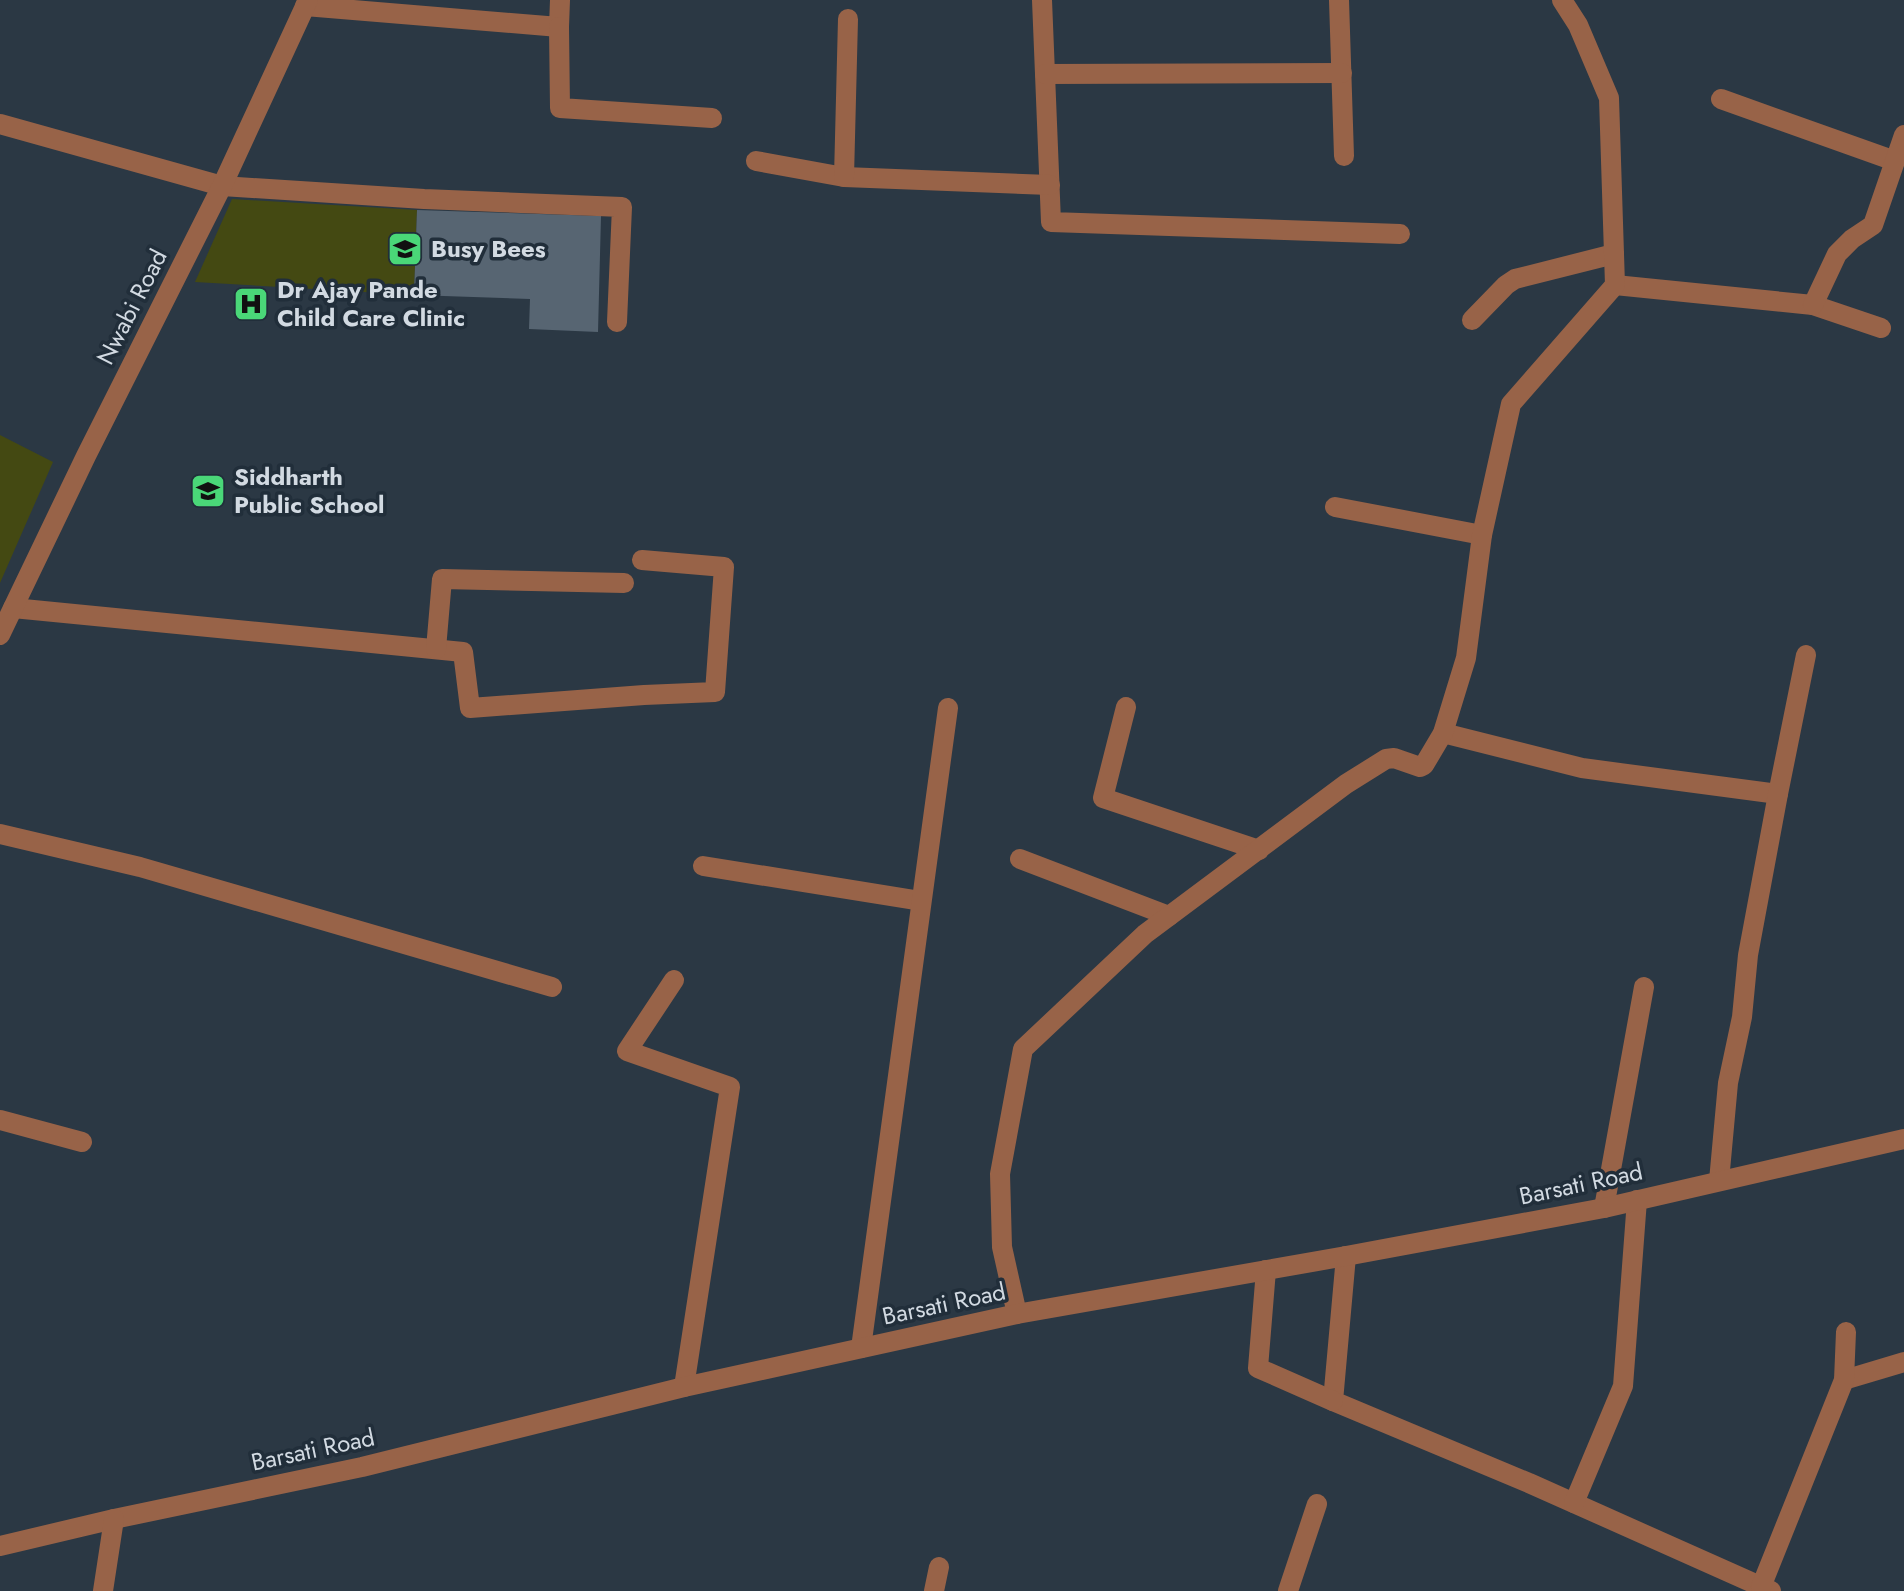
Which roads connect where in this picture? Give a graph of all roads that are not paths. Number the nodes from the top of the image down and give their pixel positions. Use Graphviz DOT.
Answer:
graph roads {
  1 [pos="560,0"];
  2 [pos="1042,0"];
  3 [pos="1339,0"];
  4 [pos="1562,0"];
  5 [pos="306,3"];
  6 [pos="848,19"];
  7 [pos="559,27"];
  8 [pos="1342,73"];
  9 [pos="1045,74"];
  10 [pos="1721,99"];
  11 [pos="712,118"];
  12 [pos="0,124"];
  13 [pos="1904,135"];
  14 [pos="1344,156"];
  15 [pos="756,161"];
  16 [pos="1895,161"];
  17 [pos="844,177"];
  18 [pos="1050,185"];
  19 [pos="222,186"];
  20 [pos="1400,234"];
  21 [pos="1614,254"];
  22 [pos="1615,285"];
  23 [pos="1813,305"];
  24 [pos="1472,320"];
  25 [pos="617,322"];
  26 [pos="1881,328"];
  27 [pos="1335,507"];
  28 [pos="1482,535"];
  29 [pos="642,560"];
  30 [pos="624,583"];
  31 [pos="13,608"];
  32 [pos="0,635"];
  33 [pos="436,649"];
  34 [pos="1806,655"];
  35 [pos="1126,707"];
  36 [pos="948,708"];
  37 [pos="1443,733"];
  38 [pos="1778,794"];
  39 [pos="0,834"];
  40 [pos="1259,850"];
  41 [pos="1020,859"];
  42 [pos="703,866"];
  43 [pos="921,901"];
  44 [pos="1169,916"];
  45 [pos="674,980"];
  46 [pos="552,987"];
  47 [pos="1644,987"];
  48 [pos="0,1120"];
  49 [pos="1904,1139"];
  50 [pos="82,1142"];
  51 [pos="1719,1181"];
  52 [pos="1637,1200"];
  53 [pos="1604,1208"];
  54 [pos="1346,1256"];
  55 [pos="1266,1270"];
  56 [pos="1017,1314"];
  57 [pos="1846,1332"];
  58 [pos="861,1348"];
  59 [pos="1904,1362"];
  60 [pos="1844,1380"];
  61 [pos="684,1387"];
  62 [pos="1333,1401"];
  63 [pos="1574,1503"];
  64 [pos="1317,1504"];
  65 [pos="114,1519"];
  66 [pos="0,1546"];
  67 [pos="939,1567"];
  68 [pos="1766,1589"];
  69 [pos="103,1591"];
  70 [pos="934,1591"];
  71 [pos="1288,1591"];
  1 -- 7 [label="street"];
  2 -- 9 [label="street"];
  3 -- 8 [label="street"];
  4 -- 21 [label="street"];
  5 -- 7 [label="street"];
  5 -- 19 [label="street, Nwabi Road"];
  6 -- 17 [label="street"];
  7 -- 11 [label="street"];
  8 -- 9 [label="street"];
  8 -- 14 [label="street"];
  9 -- 18 [label="street"];
  10 -- 16 [label="street"];
  12 -- 19 [label="street"];
  13 -- 16 [label="street"];
  15 -- 17 [label="street"];
  16 -- 23 [label="street"];
  17 -- 18 [label="street"];
  18 -- 20 [label="street"];
  19 -- 25 [label="street"];
  19 -- 31 [label="street, Nwabi Road"];
  21 -- 22 [label="street"];
  21 -- 24 [label="street"];
  22 -- 23 [label="street"];
  22 -- 28 [label="street"];
  23 -- 26 [label="street"];
  27 -- 28 [label="street"];
  28 -- 37 [label="street"];
  29 -- 33 [label="street"];
  30 -- 33 [label="street"];
  31 -- 32 [label="street, Nwabi Road"];
  31 -- 33 [label="street"];
  34 -- 38 [label="street"];
  35 -- 40 [label="street"];
  36 -- 43 [label="street"];
  37 -- 38 [label="street"];
  37 -- 40 [label="street"];
  38 -- 51 [label="street"];
  39 -- 46 [label="street"];
  40 -- 44 [label="street"];
  41 -- 44 [label="street"];
  42 -- 43 [label="street"];
  43 -- 58 [label="street"];
  44 -- 56 [label="street"];
  45 -- 61 [label="street"];
  47 -- 53 [label="street"];
  48 -- 50 [label="street"];
  49 -- 51 [label="street, Barsati Road"];
  51 -- 52 [label="street, Barsati Road"];
  52 -- 53 [label="street, Barsati Road"];
  52 -- 63 [label="street"];
  53 -- 54 [label="street, Barsati Road"];
  54 -- 55 [label="street, Barsati Road"];
  54 -- 62 [label="street"];
  55 -- 56 [label="street, Barsati Road"];
  55 -- 62 [label="street"];
  56 -- 58 [label="street, Barsati Road"];
  57 -- 60 [label="street"];
  58 -- 61 [label="street, Barsati Road"];
  59 -- 60 [label="street"];
  60 -- 68 [label="street"];
  61 -- 65 [label="street, Barsati Road"];
  62 -- 63 [label="street"];
  63 -- 68 [label="street"];
  64 -- 71 [label="street"];
  65 -- 66 [label="street, Barsati Road"];
  65 -- 69 [label="street"];
  67 -- 70 [label="street"];
}
